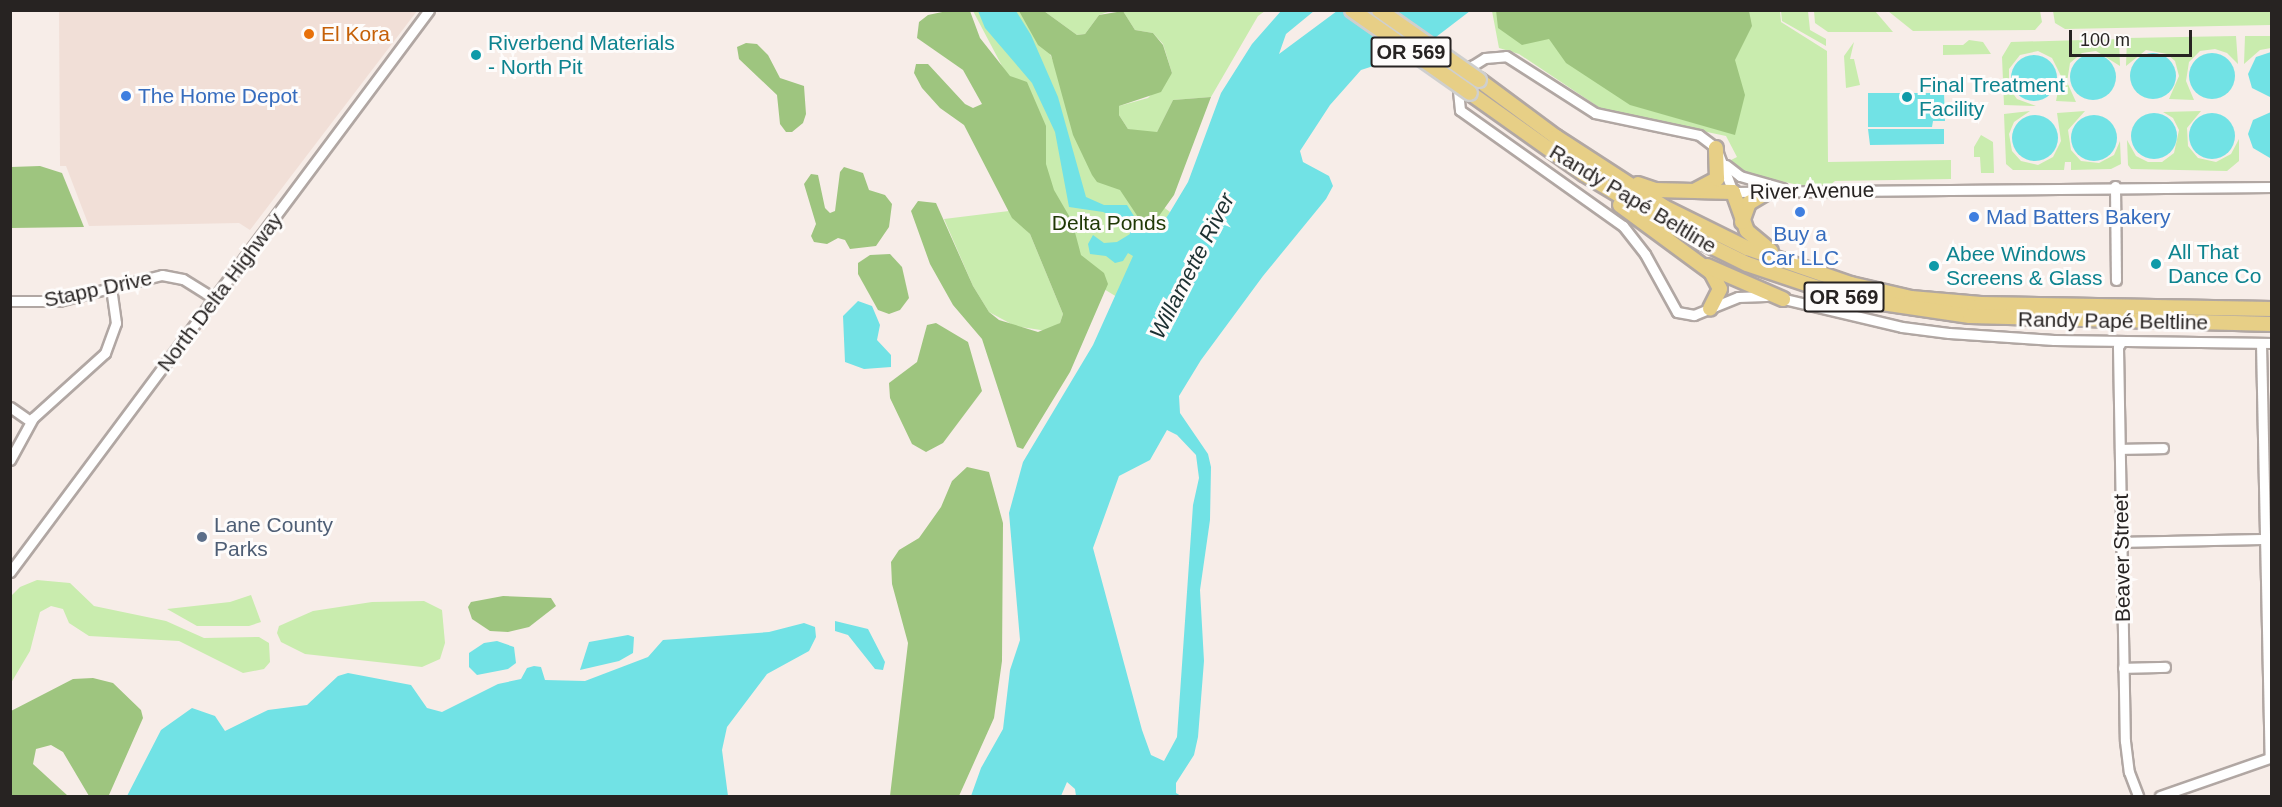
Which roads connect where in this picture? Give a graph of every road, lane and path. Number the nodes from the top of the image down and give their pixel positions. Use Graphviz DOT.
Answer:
graph roads {
  1 [pos="429,10"];
  2 [pos="1352,10"];
  3 [pos="1379,10"];
  4 [pos="1516,107"];
  5 [pos="1716,148"];
  6 [pos="1724,163"];
  7 [pos="1584,174"];
  8 [pos="2115,186"];
  9 [pos="2271,186"];
  10 [pos="1796,191"];
  11 [pos="1691,192"];
  12 [pos="1733,192"];
  13 [pos="1767,192"];
  14 [pos="1742,222"];
  15 [pos="1695,260"];
  16 [pos="1805,269"];
  17 [pos="2116,280"];
  18 [pos="111,286"];
  19 [pos="215,299"];
  20 [pos="1782,299"];
  21 [pos="10,301"];
  22 [pos="1710,309"];
  23 [pos="2271,309"];
  24 [pos="2271,324"];
  25 [pos="2122,341"];
  26 [pos="2261,343"];
  27 [pos="2271,343"];
  28 [pos="10,407"];
  29 [pos="30,422"];
  30 [pos="2120,448"];
  31 [pos="2163,448"];
  32 [pos="10,460"];
  33 [pos="2268,539"];
  34 [pos="2121,542"];
  35 [pos="10,572"];
  36 [pos="2165,667"];
  37 [pos="2123,668"];
  38 [pos="2271,758"];
  39 [pos="2138,796"];
  40 [pos="2160,796"];
  1 -- 19 [label="street, North Delta Highway"];
  2 -- 7 [label="highway, Randy Papé Beltline / OR 569, bridge"];
  3 -- 4 [label="highway, Randy Papé Beltline / OR 569, bridge"];
  4 -- 11 [label="highway"];
  4 -- 16 [label="highway, Randy Papé Beltline / OR 569"];
  5 -- 6 [label="street, River Avenue"];
  5 -- 11 [label="highway"];
  5 -- 22 [label="street"];
  6 -- 10 [label="street"];
  6 -- 12 [label="street, River Avenue"];
  7 -- 15 [label="highway"];
  7 -- 24 [label="highway, Randy Papé Beltline / OR 569"];
  8 -- 9 [label="street, River Avenue"];
  8 -- 10 [label="street, River Avenue"];
  8 -- 17 [label="street"];
  10 -- 13 [label="street, River Avenue"];
  11 -- 12 [label="highway"];
  12 -- 13 [label="street, River Avenue"];
  12 -- 14 [label="highway"];
  13 -- 14 [label="highway"];
  14 -- 16 [label="highway"];
  15 -- 20 [label="highway"];
  15 -- 22 [label="highway"];
  16 -- 23 [label="highway, Randy Papé Beltline / OR 569"];
  18 -- 19 [label="street, Stapp Drive"];
  18 -- 21 [label="street, Stapp Drive"];
  18 -- 29 [label="street"];
  19 -- 35 [label="street, North Delta Highway"];
  20 -- 22 [label="street"];
  20 -- 25 [label="street"];
  25 -- 26 [label="street"];
  25 -- 30 [label="street, Beaver Street"];
  26 -- 27 [label="street"];
  26 -- 33 [label="street"];
  28 -- 29 [label="street"];
  29 -- 32 [label="street"];
  30 -- 31 [label="street"];
  30 -- 34 [label="street, Beaver Street"];
  33 -- 34 [label="street"];
  33 -- 38 [label="street"];
  34 -- 37 [label="street, Beaver Street"];
  36 -- 37 [label="street"];
  37 -- 39 [label="street, Beaver Street"];
  38 -- 40 [label="street"];
}
